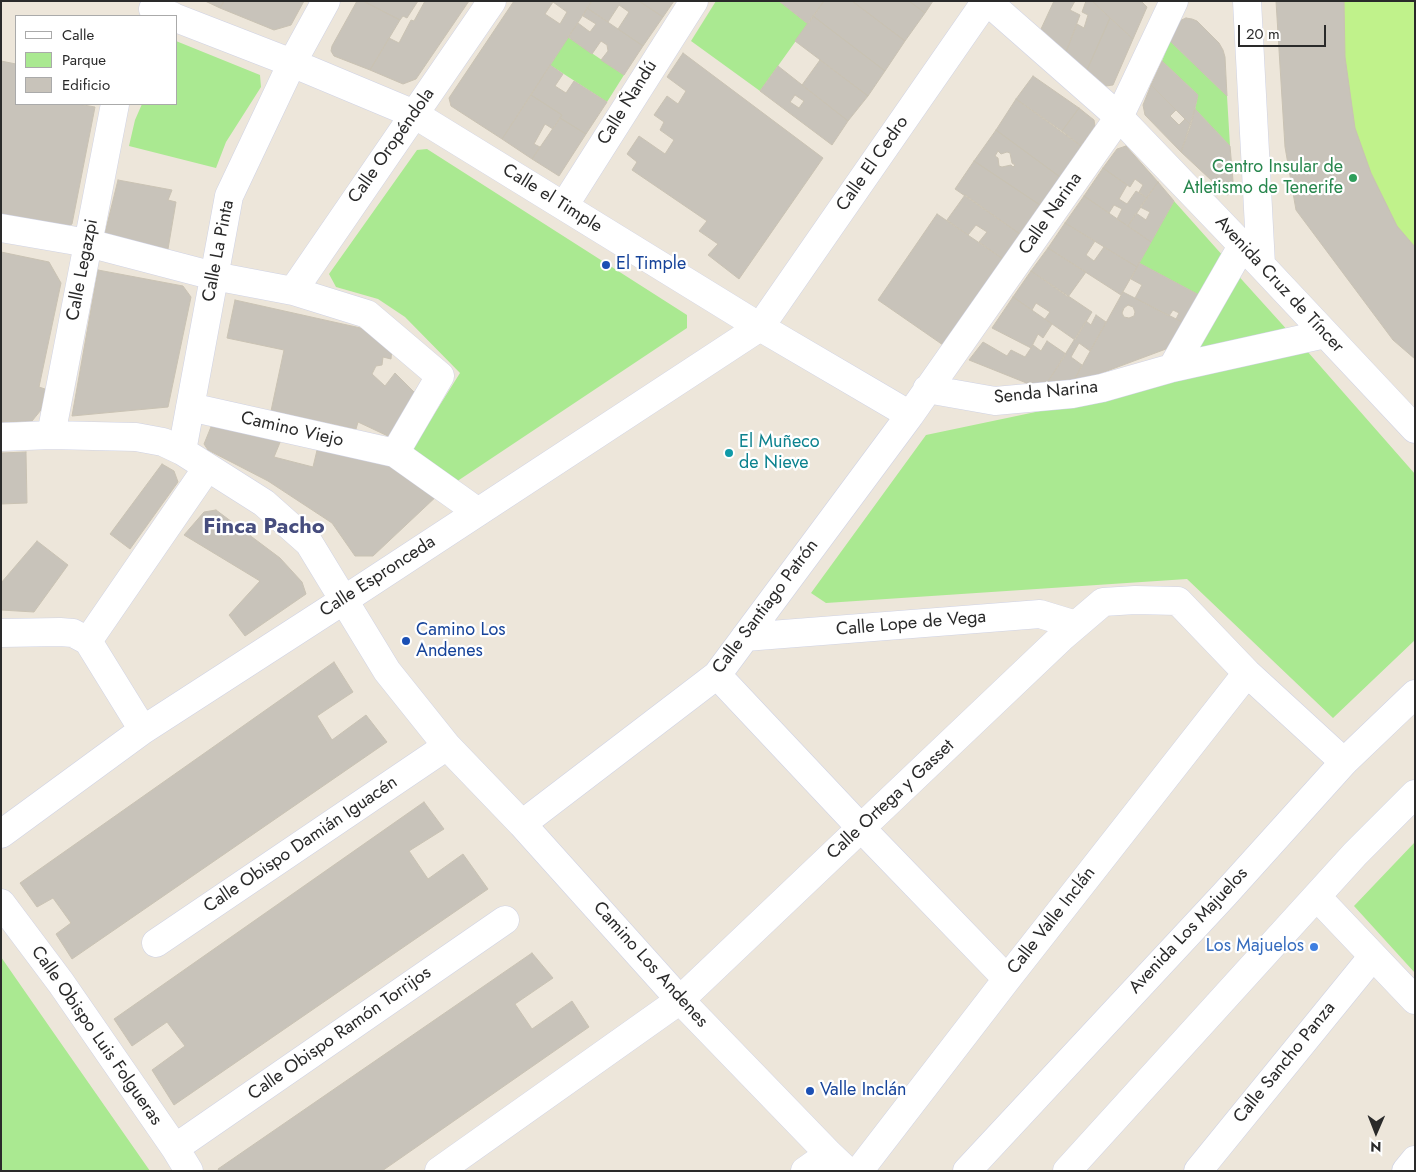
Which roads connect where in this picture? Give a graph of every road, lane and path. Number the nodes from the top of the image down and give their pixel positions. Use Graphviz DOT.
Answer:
graph roads {
  1 [pos="326,1"];
  2 [pos="492,1"];
  3 [pos="694,1"];
  4 [pos="987,1"];
  5 [pos="1174,1"];
  6 [pos="1227,1"];
  7 [pos="1248,10"];
  8 [pos="178,18"];
  9 [pos="292,63"];
  10 [pos="115,105"];
  11 [pos="414,114"];
  12 [pos="1119,118"];
  13 [pos="564,206"];
  14 [pos="1,228"];
  15 [pos="88,243"];
  16 [pos="1242,246"];
  17 [pos="1261,265"];
  18 [pos="214,276"];
  19 [pos="293,291"];
  20 [pos="760,327"];
  21 [pos="1325,334"];
  22 [pos="1172,368"];
  23 [pos="928,389"];
  24 [pos="190,407"];
  25 [pos="910,415"];
  26 [pos="1415,429"];
  27 [pos="51,435"];
  28 [pos="1,437"];
  29 [pos="182,451"];
  30 [pos="395,453"];
  31 [pos="208,468"];
  32 [pos="478,512"];
  33 [pos="344,600"];
  34 [pos="1076,625"];
  35 [pos="1,633"];
  36 [pos="745,637"];
  37 [pos="88,641"];
  38 [pos="1247,673"];
  39 [pos="717,675"];
  40 [pos="1415,694"];
  41 [pos="143,730"];
  42 [pos="447,746"];
  43 [pos="1344,762"];
  44 [pos="1415,794"];
  45 [pos="522,824"];
  46 [pos="861,828"];
  47 [pos="1,834"];
  48 [pos="1317,897"];
  49 [pos="1,903"];
  50 [pos="505,920"];
  51 [pos="156,943"];
  52 [pos="1373,956"];
  53 [pos="1007,979"];
  54 [pos="680,1000"];
  55 [pos="1415,1000"];
  56 [pos="174,1148"];
  57 [pos="1415,1160"];
  58 [pos="838,1162"];
  59 [pos="189,1171"];
  60 [pos="439,1171"];
  61 [pos="805,1171"];
  62 [pos="859,1171"];
  63 [pos="967,1171"];
  64 [pos="1067,1171"];
  65 [pos="1198,1171"];
  66 [pos="1406,1171"];
  1 -- 9 [label="street, Calle La Pinta"];
  2 -- 11 [label="street, Calle Oropéndola"];
  3 -- 13 [label="street, Calle Ñandú"];
  4 -- 12 [label="street, Avenida Cruz de Tíncer"];
  4 -- 20 [label="street, Calle El Cedro"];
  5 -- 12 [label="street, Calle Narina"];
  6 -- 7 [label="street"];
  7 -- 17 [label="street"];
  8 -- 9 [label="street, Calle el Timple"];
  9 -- 11 [label="street, Calle el Timple"];
  9 -- 18 [label="street, Calle La Pinta"];
  10 -- 15 [label="street, Calle Legazpi"];
  11 -- 13 [label="street, Calle el Timple"];
  11 -- 19 [label="street, Calle Oropéndola"];
  12 -- 16 [label="street, Avenida Cruz de Tíncer"];
  12 -- 23 [label="street, Calle Narina"];
  13 -- 20 [label="street, Calle el Timple"];
  14 -- 15 [label="street"];
  15 -- 18 [label="street"];
  15 -- 27 [label="street, Calle Legazpi"];
  16 -- 17 [label="street, Avenida Cruz de Tíncer"];
  16 -- 22 [label="street"];
  17 -- 21 [label="street, Avenida Cruz de Tíncer"];
  18 -- 19 [label="street"];
  18 -- 24 [label="street, Calle La Pinta"];
  19 -- 30 [label="street"];
  20 -- 25 [label="street, Calle el Timple"];
  20 -- 32 [label="street, Calle Espronceda"];
  21 -- 22 [label="street, Senda Narina"];
  21 -- 26 [label="street, Avenida Cruz de Tíncer"];
  22 -- 23 [label="street, Senda Narina"];
  23 -- 25 [label="street, Calle Narina"];
  24 -- 29 [label="street, Calle La Pinta"];
  24 -- 30 [label="street, Camino Viejo"];
  25 -- 36 [label="street, Calle Santiago Patrón"];
  27 -- 28 [label="street, Camino Los Andenes"];
  27 -- 29 [label="street, Camino Los Andenes"];
  29 -- 31 [label="street, Camino Los Andenes"];
  30 -- 32 [label="street, Camino Viejo"];
  31 -- 33 [label="street, Camino Los Andenes"];
  31 -- 37 [label="street"];
  32 -- 33 [label="street, Calle Espronceda"];
  33 -- 41 [label="street, Calle Espronceda"];
  33 -- 42 [label="street, Camino Los Andenes"];
  34 -- 36 [label="street, Calle Lope de Vega"];
  34 -- 38 [label="street, Calle Ortega y Gasset"];
  34 -- 46 [label="street, Calle Ortega y Gasset"];
  35 -- 37 [label="street"];
  36 -- 39 [label="street, Calle Santiago Patrón"];
  37 -- 41 [label="street"];
  38 -- 43 [label="street"];
  38 -- 53 [label="street, Calle Valle Inclán"];
  39 -- 45 [label="street, Calle Santiago Patrón"];
  39 -- 46 [label="street"];
  40 -- 43 [label="street, Avenida Los Majuelos"];
  41 -- 47 [label="street, Calle Espronceda"];
  42 -- 45 [label="street, Camino Los Andenes"];
  42 -- 51 [label="street, Calle Obispo Damián Iguacén"];
  43 -- 63 [label="street, Avenida Los Majuelos"];
  44 -- 48 [label="street"];
  45 -- 54 [label="street, Camino Los Andenes"];
  46 -- 53 [label="street"];
  46 -- 54 [label="street, Calle Ortega y Gasset"];
  48 -- 52 [label="street"];
  48 -- 64 [label="street"];
  49 -- 56 [label="street, Calle Obispo Luis Folgueras"];
  50 -- 56 [label="street, Calle Obispo Ramón Torrijos"];
  52 -- 55 [label="street"];
  52 -- 65 [label="street, Calle Sancho Panza"];
  53 -- 62 [label="street, Calle Valle Inclán"];
  54 -- 58 [label="street, Camino Los Andenes"];
  54 -- 60 [label="street, Calle Ortega y Gasset"];
  56 -- 59 [label="street, Calle Obispo Luis Folgueras"];
  57 -- 66 [label="street"];
  58 -- 61 [label="street"];
}
